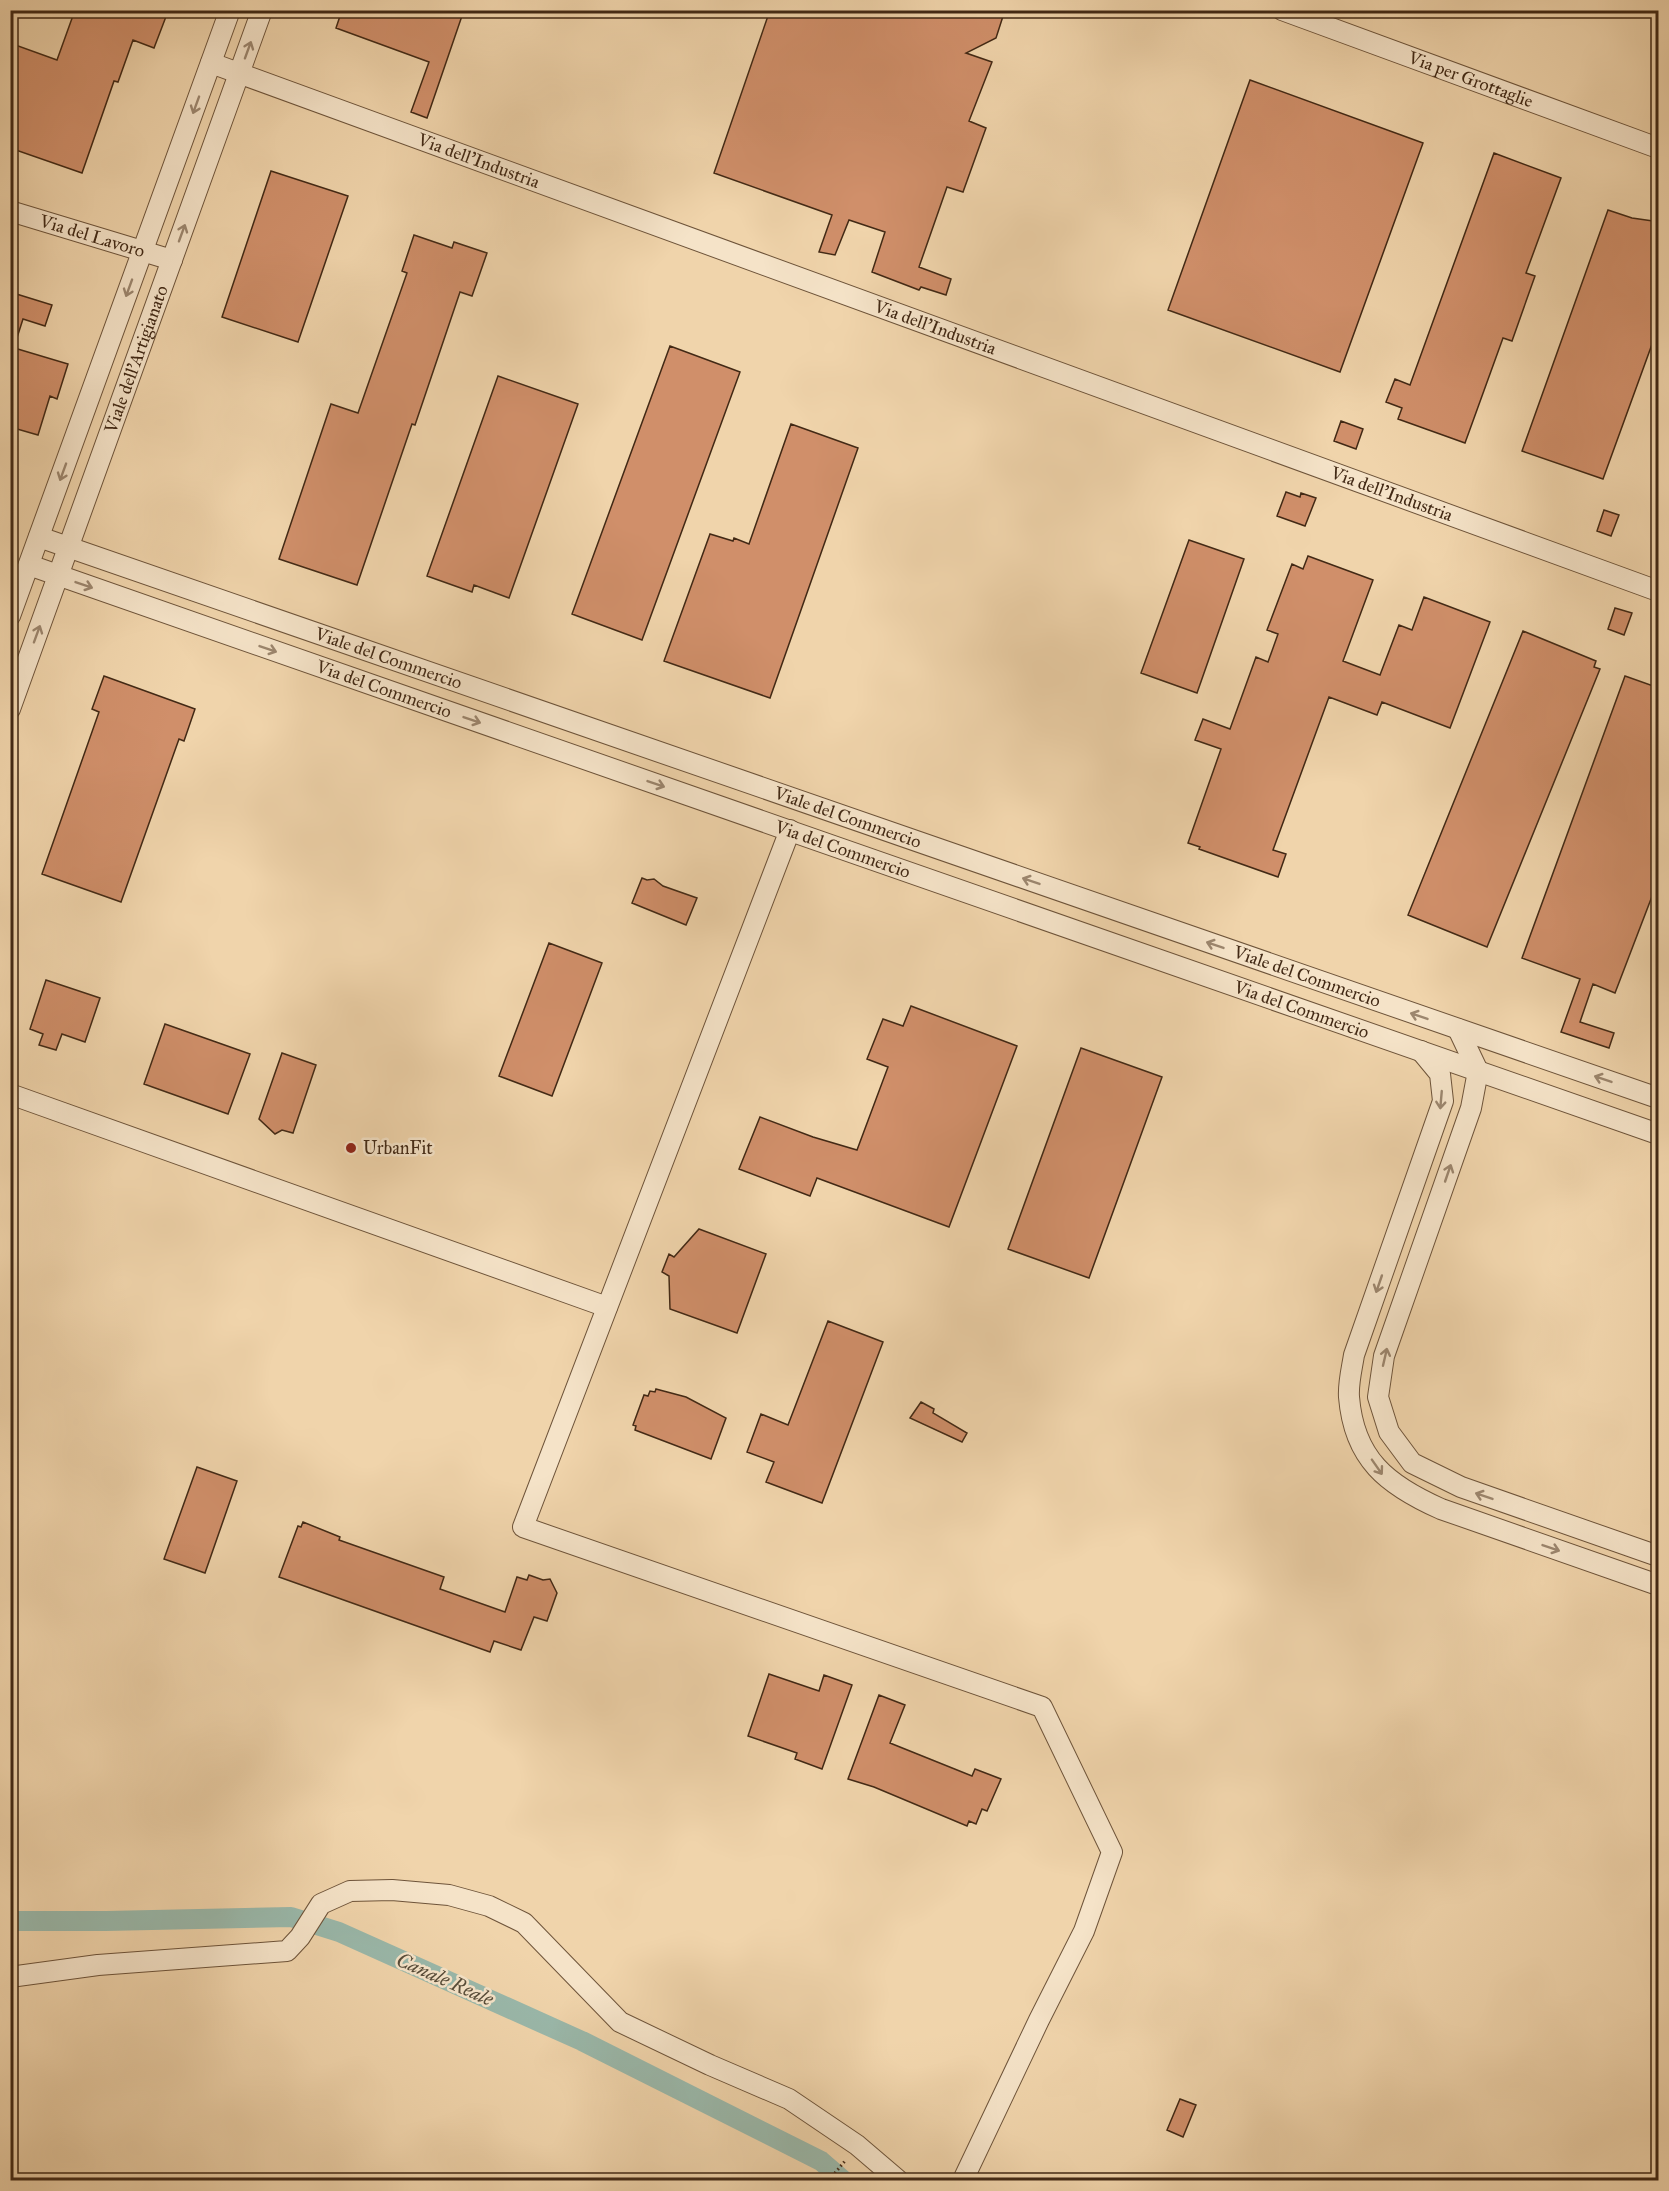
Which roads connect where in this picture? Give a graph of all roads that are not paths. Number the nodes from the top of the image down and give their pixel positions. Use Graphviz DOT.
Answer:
graph roads {
  1 [pos="230,10"];
  2 [pos="262,10"];
  3 [pos="1282,10"];
  4 [pos="211,63"];
  5 [pos="239,75"];
  6 [pos="1659,148"];
  7 [pos="10,210"];
  8 [pos="143,250"];
  9 [pos="172,260"];
  10 [pos="39,537"];
  11 [pos="69,546"];
  12 [pos="29,565"];
  13 [pos="58,576"];
  14 [pos="1659,591"];
  15 [pos="10,616"];
  16 [pos="10,709"];
  17 [pos="790,830"];
  18 [pos="1458,1029"];
  19 [pos="1419,1049"];
  20 [pos="1478,1071"];
  21 [pos="10,1094"];
  22 [pos="1659,1098"];
  23 [pos="1659,1134"];
  24 [pos="607,1307"];
  25 [pos="1659,1556"];
  26 [pos="1659,1585"];
  27 [pos="10,1977"];
  28 [pos="898,2181"];
  29 [pos="963,2181"];
  1 -- 4 [label="street, Viale dell'Artigianato"];
  5 -- 2 [label="street, Viale dell'Artigianato, one-way"];
  3 -- 6 [label="street, Via per Grottaglie"];
  4 -- 5 [label="street, Via dell'Industria"];
  4 -- 8 [label="street, Viale dell'Artigianato, one-way"];
  9 -- 5 [label="street, Viale dell'Artigianato, one-way"];
  5 -- 14 [label="street, Via dell'Industria"];
  7 -- 8 [label="street, Via del Lavoro"];
  8 -- 9 [label="street, Via del Lavoro"];
  8 -- 10 [label="street, Viale dell'Artigianato, one-way"];
  9 -- 11 [label="street, Viale dell'Artigianato"];
  10 -- 11 [label="street, Viale del Commercio"];
  10 -- 12 [label="street, Viale dell'Artigianato"];
  11 -- 13 [label="street, Viale dell'Artigianato"];
  18 -- 11 [label="street, Viale del Commercio, one-way"];
  12 -- 13 [label="street, Via del Commercio"];
  12 -- 15 [label="street, Viale dell'Artigianato"];
  16 -- 13 [label="street, Viale dell'Artigianato, one-way"];
  13 -- 17 [label="street, Via del Commercio, one-way"];
  17 -- 19 [label="street, Via del Commercio"];
  17 -- 24 [label="street"];
  18 -- 20 [label="street"];
  22 -- 18 [label="street, Viale del Commercio, one-way"];
  19 -- 20 [label="street, Via del Commercio"];
  19 -- 26 [label="street, one-way"];
  20 -- 23 [label="street, Via del Commercio"];
  25 -- 20 [label="street, one-way"];
  21 -- 24 [label="street"];
  24 -- 29 [label="street"];
  27 -- 28 [label="street"];
}
